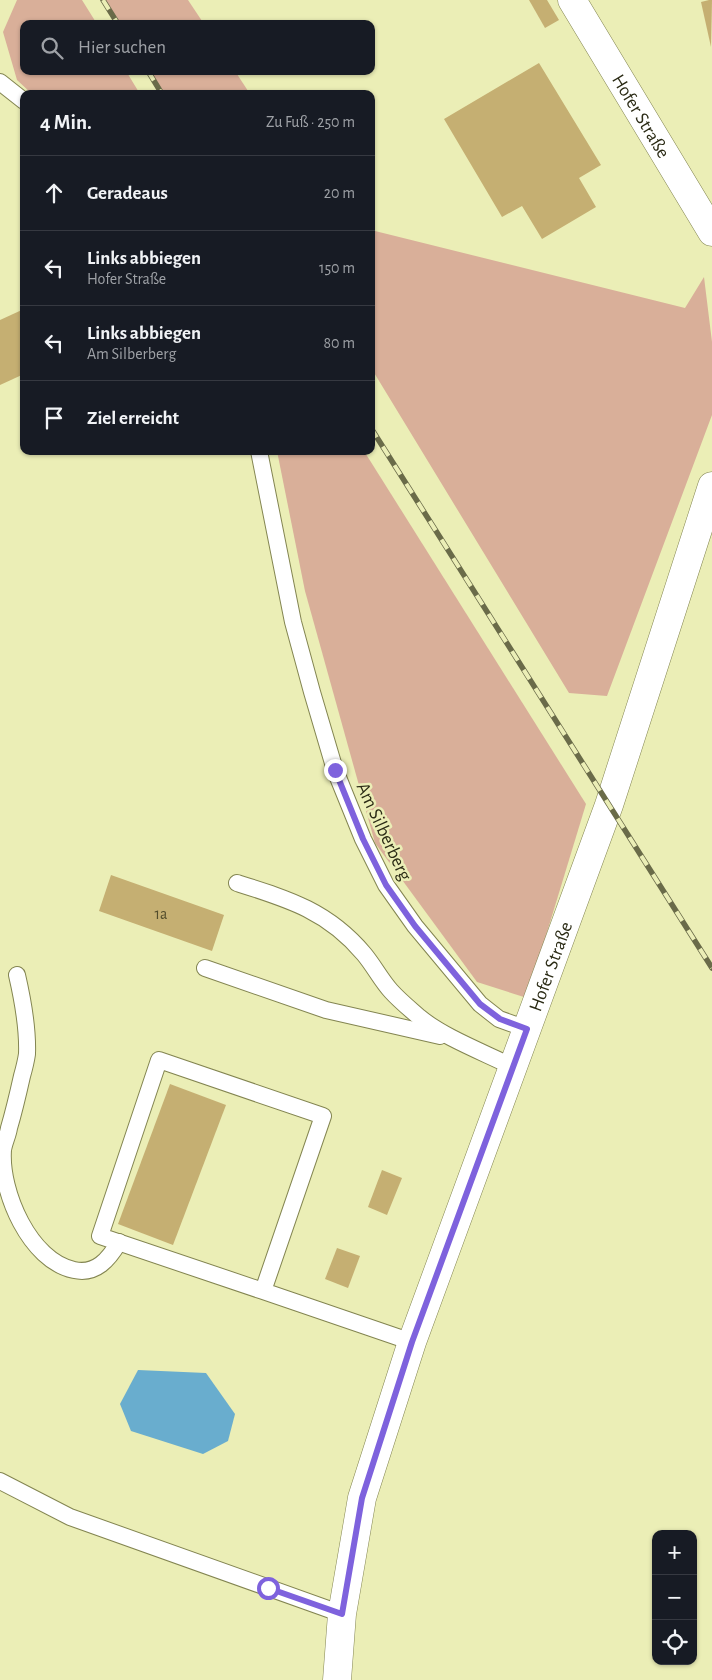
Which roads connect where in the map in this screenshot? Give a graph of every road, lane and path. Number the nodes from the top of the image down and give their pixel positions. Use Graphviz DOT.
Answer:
graph roads {
  1 [pos="572,0"];
  2 [pos="0,82"];
  3 [pos="20,98"];
  4 [pos="712,232"];
  5 [pos="260,455"];
  6 [pos="712,486"];
  7 [pos="237,883"];
  8 [pos="205,968"];
  9 [pos="17,975"];
  10 [pos="527,1029"];
  11 [pos="455,1039"];
  12 [pos="513,1067"];
  13 [pos="119,1242"];
  14 [pos="263,1291"];
  15 [pos="412,1342"];
  16 [pos="0,1481"];
  17 [pos="342,1614"];
  18 [pos="337,1680"];
  1 -- 4 [label="street, Hofer Straße"];
  2 -- 3 [label="lane"];
  5 -- 10 [label="lane, Am Silberberg"];
  6 -- 10 [label="street, Hofer Straße"];
  7 -- 11 [label="lane"];
  8 -- 11 [label="lane"];
  9 -- 13 [label="lane"];
  10 -- 12 [label="street, Hofer Straße"];
  11 -- 12 [label="lane"];
  12 -- 15 [label="street, Hofer Straße"];
  13 -- 14 [label="lane"];
  13 -- 14 [label="lane"];
  14 -- 15 [label="lane"];
  15 -- 17 [label="street, Hofer Straße"];
  16 -- 17 [label="lane"];
  17 -- 18 [label="street, Hofer Straße"];
}
